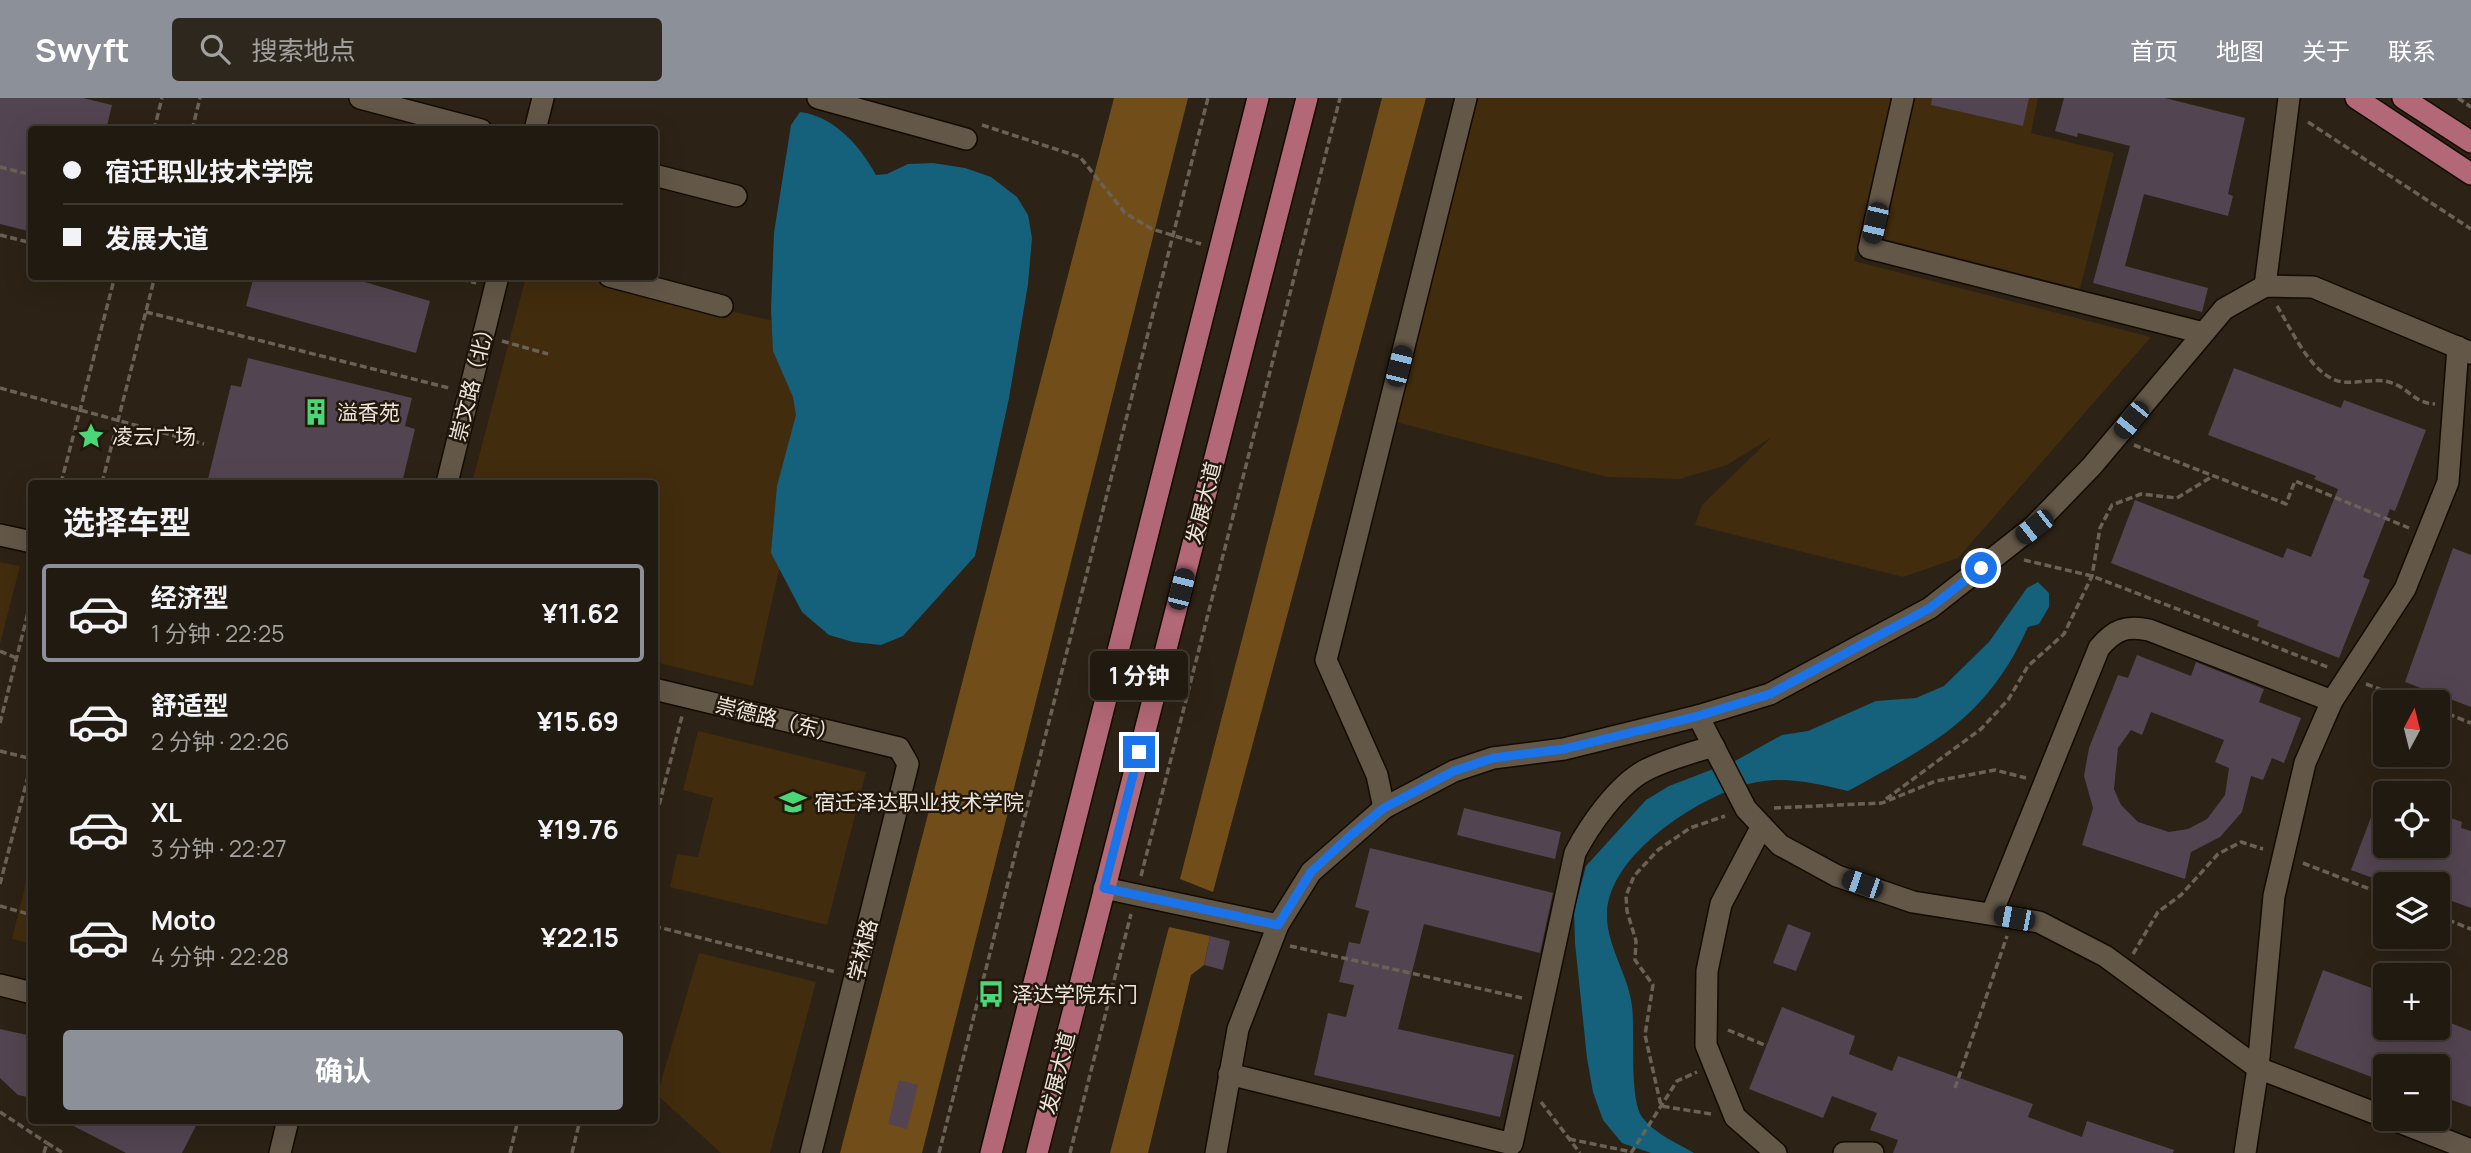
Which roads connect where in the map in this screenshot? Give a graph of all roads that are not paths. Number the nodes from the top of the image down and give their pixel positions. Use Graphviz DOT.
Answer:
graph roads {
  1 [pos="360,98"];
  2 [pos="543,98"];
  3 [pos="818,98"];
  4 [pos="1258,98"];
  5 [pos="1307,98"];
  6 [pos="1465,98"];
  7 [pos="1903,98"];
  8 [pos="2356,98"];
  9 [pos="2403,98"];
  10 [pos="2288,104"];
  11 [pos="466,126"];
  12 [pos="536,126"];
  13 [pos="974,132"];
  14 [pos="2471,142"];
  15 [pos="2471,173"];
  16 [pos="658,176"];
  17 [pos="736,196"];
  18 [pos="497,280"];
  19 [pos="625,280"];
  20 [pos="2265,286"];
  21 [pos="722,306"];
  22 [pos="2203,333"];
  23 [pos="2464,350"];
  24 [pos="448,480"];
  25 [pos="0,535"];
  26 [pos="28,541"];
  27 [pos="658,690"];
  28 [pos="2332,701"];
  29 [pos="1698,716"];
  30 [pos="1713,746"];
  31 [pos="899,748"];
  32 [pos="1384,808"];
  33 [pos="1762,827"];
  34 [pos="1104,888"];
  35 [pos="1992,913"];
  36 [pos="1274,933"];
  37 [pos="0,985"];
  38 [pos="28,992"];
  39 [pos="2258,1068"];
  40 [pos="1229,1074"];
  41 [pos="2373,1113"];
  42 [pos="286,1124"];
  43 [pos="2421,1131"];
  44 [pos="2471,1150"];
  45 [pos="280,1153"];
  46 [pos="811,1153"];
  47 [pos="991,1153"];
  48 [pos="1037,1153"];
  49 [pos="1216,1153"];
  50 [pos="1776,1153"];
  51 [pos="1844,1153"];
  52 [pos="1873,1153"];
  53 [pos="2245,1153"];
  1 -- 11 [label="lane"];
  2 -- 12 [label="lane"];
  3 -- 13 [label="lane"];
  4 -- 47 [label="main road"];
  5 -- 34 [label="main road, 发展大道"];
  6 -- 32 [label="lane"];
  7 -- 22 [label="lane"];
  8 -- 15 [label="main road"];
  9 -- 14 [label="main road"];
  10 -- 20 [label="lane"];
  16 -- 17 [label="lane"];
  18 -- 24 [label="lane, 崇文路（北）"];
  19 -- 21 [label="lane"];
  20 -- 22 [label="lane"];
  20 -- 23 [label="lane"];
  22 -- 29 [label="lane"];
  23 -- 28 [label="lane"];
  25 -- 26 [label="lane"];
  27 -- 31 [label="lane, 崇德路（东）"];
  28 -- 35 [label="lane"];
  28 -- 39 [label="lane"];
  29 -- 30 [label="lane"];
  29 -- 32 [label="lane"];
  30 -- 33 [label="lane"];
  30 -- 40 [label="lane"];
  31 -- 46 [label="lane, 学林路"];
  32 -- 36 [label="lane"];
  33 -- 35 [label="lane"];
  33 -- 50 [label="lane"];
  34 -- 36 [label="lane"];
  34 -- 48 [label="main road, 发展大道"];
  35 -- 39 [label="lane"];
  36 -- 40 [label="lane"];
  37 -- 38 [label="lane"];
  39 -- 41 [label="lane"];
  39 -- 53 [label="lane"];
  40 -- 49 [label="lane"];
  42 -- 45 [label="lane"];
  43 -- 44 [label="lane"];
  51 -- 52 [label="lane"];
}
